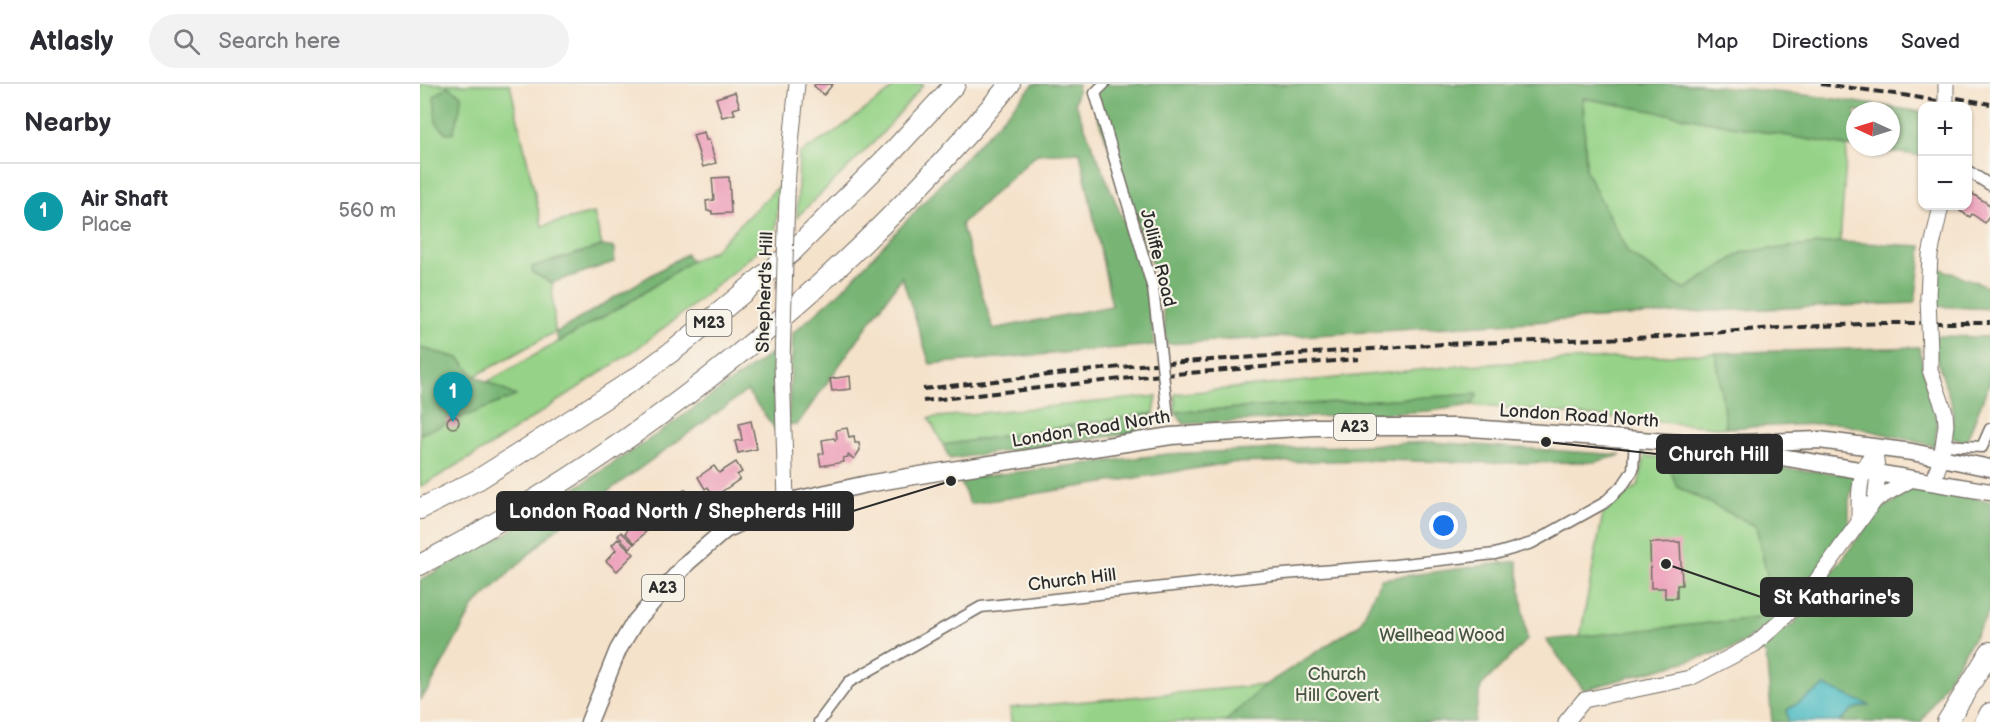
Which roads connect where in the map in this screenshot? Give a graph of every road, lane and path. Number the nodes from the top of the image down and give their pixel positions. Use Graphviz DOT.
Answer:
graph roads {
  1 [pos="796,84"];
  2 [pos="955,84"];
  3 [pos="1011,84"];
  4 [pos="1104,84"];
  5 [pos="1946,84"];
  6 [pos="1946,102"];
  7 [pos="1972,174"];
  8 [pos="1990,185"];
  9 [pos="1940,210"];
  10 [pos="1990,429"];
  11 [pos="1171,436"];
  12 [pos="1635,439"];
  13 [pos="1710,445"];
  14 [pos="1874,448"];
  15 [pos="1943,452"];
  16 [pos="1990,468"];
  17 [pos="1870,472"];
  18 [pos="1912,479"];
  19 [pos="1933,482"];
  20 [pos="1990,492"];
  21 [pos="1875,500"];
  22 [pos="786,502"];
  23 [pos="420,509"];
  24 [pos="1859,522"];
  25 [pos="420,565"];
  26 [pos="1990,652"];
  27 [pos="1990,713"];
  28 [pos="589,722"];
  29 [pos="819,722"];
  30 [pos="1566,722"];
  31 [pos="1947,722"];
  32 [pos="1985,722"];
  1 -- 22 [label="street, Shepherd's Hill, bridge"];
  2 -- 23 [label="highway, M23"];
  3 -- 25 [label="highway, M23"];
  4 -- 11 [label="street, Jolliffe Road, bridge"];
  5 -- 6 [label="street, bridge"];
  7 -- 8 [label="street"];
  9 -- 15 [label="street, bridge"];
  10 -- 15 [label="street"];
  11 -- 12 [label="main road, London Road North / A23"];
  11 -- 22 [label="main road, London Road North / A23"];
  12 -- 13 [label="main road, London Road North / A23"];
  12 -- 29 [label="street, Church Hill"];
  13 -- 14 [label="main road, London Road North / A23"];
  13 -- 17 [label="main road, London Road North / A23"];
  14 -- 15 [label="main road, London Road North / A23"];
  14 -- 17 [label="street"];
  15 -- 16 [label="main road, London Road North / A23"];
  15 -- 19 [label="street"];
  17 -- 18 [label="main road, London Road North / A23"];
  17 -- 21 [label="street"];
  17 -- 24 [label="street"];
  18 -- 19 [label="main road, London Road North / A23"];
  18 -- 21 [label="street"];
  19 -- 20 [label="main road, London Road North / A23"];
  21 -- 24 [label="street"];
  22 -- 28 [label="main road, London Road North / A23"];
  24 -- 30 [label="street"];
  26 -- 31 [label="highway"];
  27 -- 32 [label="highway"];
}
